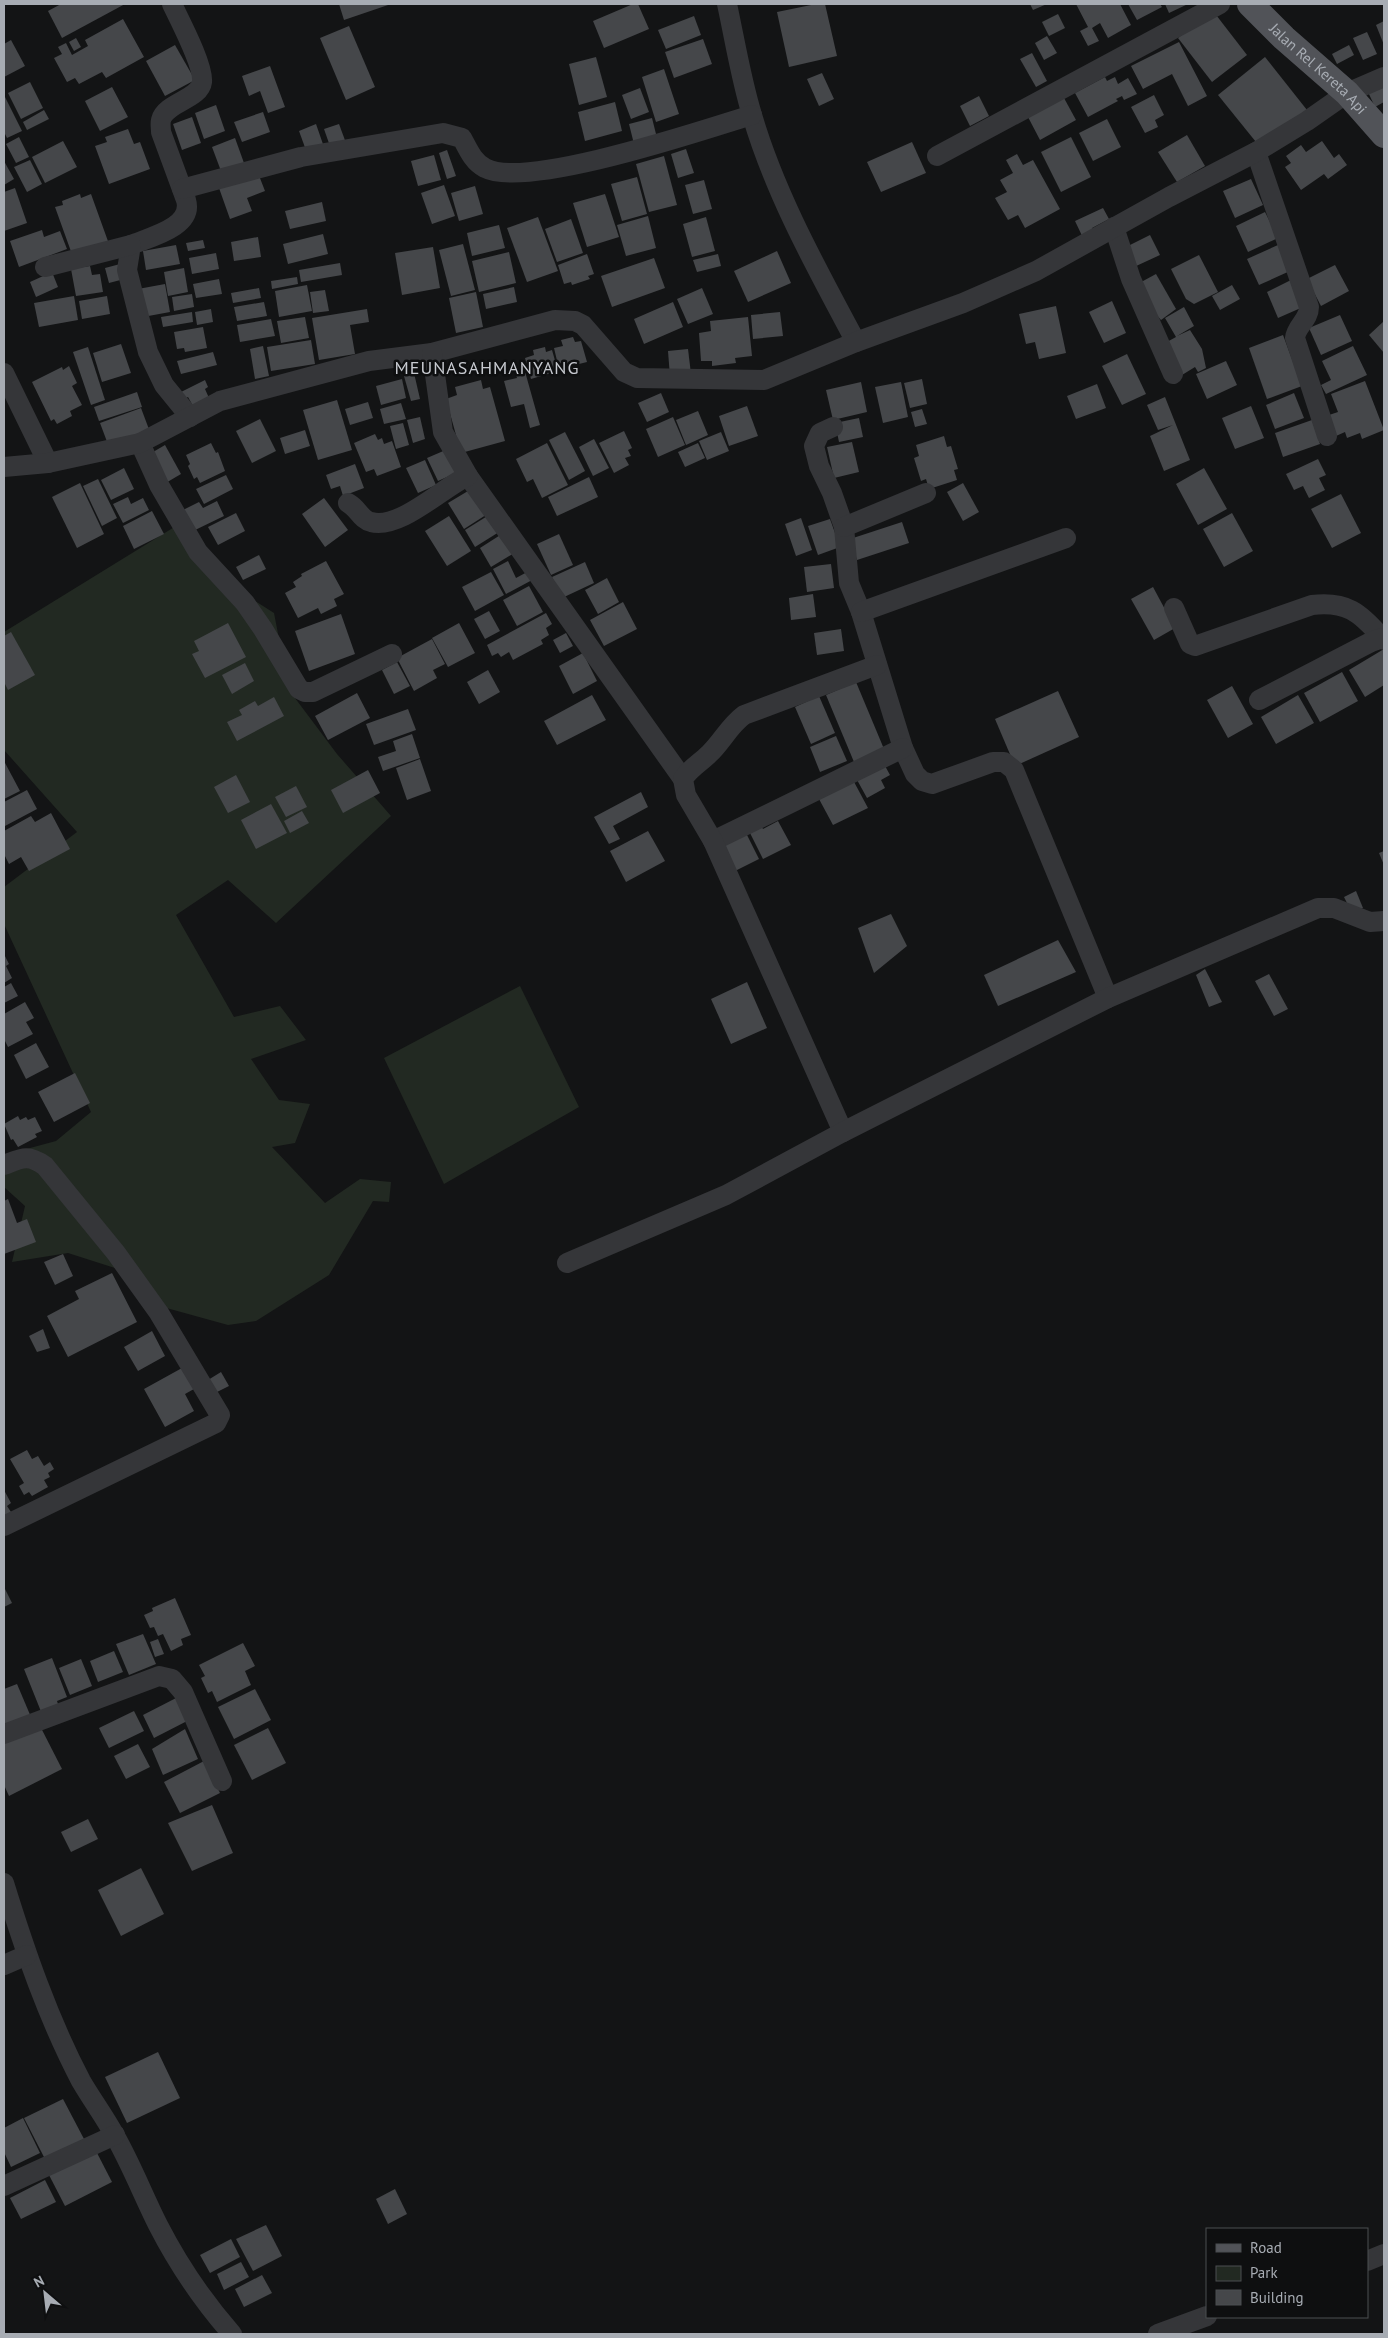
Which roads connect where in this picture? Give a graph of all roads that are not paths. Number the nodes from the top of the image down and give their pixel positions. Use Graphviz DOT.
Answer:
graph roads {
  1 [pos="172,4"];
  2 [pos="727,4"];
  3 [pos="1220,4"];
  4 [pos="1250,4"];
  5 [pos="1384,76"];
  6 [pos="1347,94"];
  7 [pos="752,115"];
  8 [pos="1384,135"];
  9 [pos="1256,152"];
  10 [pos="937,156"];
  11 [pos="182,189"];
  12 [pos="1114,228"];
  13 [pos="130,245"];
  14 [pos="45,267"];
  15 [pos="856,342"];
  16 [pos="432,354"];
  17 [pos="4,373"];
  18 [pos="1173,374"];
  19 [pos="190,417"];
  20 [pos="833,427"];
  21 [pos="1327,436"];
  22 [pos="140,443"];
  23 [pos="48,463"];
  24 [pos="4,467"];
  25 [pos="468,476"];
  26 [pos="926,493"];
  27 [pos="348,503"];
  28 [pos="844,527"];
  29 [pos="1066,538"];
  30 [pos="1174,608"];
  31 [pos="861,612"];
  32 [pos="1383,639"];
  33 [pos="392,654"];
  34 [pos="877,666"];
  35 [pos="1259,700"];
  36 [pos="903,748"];
  37 [pos="683,779"];
  38 [pos="713,841"];
  39 [pos="1384,920"];
  40 [pos="1108,998"];
  41 [pos="842,1132"];
  42 [pos="4,1165"];
  43 [pos="567,1263"];
  44 [pos="4,1526"];
  45 [pos="4,1734"];
  46 [pos="222,1781"];
  47 [pos="4,1884"];
  48 [pos="9,1918"];
  49 [pos="27,1956"];
  50 [pos="4,1965"];
  51 [pos="115,2135"];
  52 [pos="4,2186"];
  53 [pos="1384,2254"];
  54 [pos="1368,2260"];
  55 [pos="1205,2323"];
  56 [pos="232,2334"];
  57 [pos="1158,2334"];
  1 -- 11 [label="street"];
  2 -- 7 [label="street"];
  3 -- 10 [label="street"];
  4 -- 6 [label="main road, Jalan Rel Kereta Api"];
  5 -- 6 [label="street"];
  6 -- 8 [label="main road, Jalan Rel Kereta Api"];
  6 -- 9 [label="street"];
  7 -- 11 [label="street"];
  7 -- 15 [label="street"];
  9 -- 12 [label="street"];
  9 -- 21 [label="street"];
  11 -- 13 [label="street"];
  12 -- 15 [label="street"];
  12 -- 18 [label="street"];
  13 -- 14 [label="street"];
  13 -- 19 [label="street"];
  15 -- 16 [label="street"];
  16 -- 19 [label="street"];
  16 -- 25 [label="street"];
  17 -- 23 [label="street"];
  19 -- 22 [label="street"];
  20 -- 28 [label="street"];
  22 -- 23 [label="street"];
  22 -- 33 [label="street"];
  23 -- 24 [label="street"];
  25 -- 27 [label="street"];
  25 -- 37 [label="street"];
  26 -- 28 [label="street"];
  28 -- 31 [label="street"];
  29 -- 31 [label="street"];
  30 -- 32 [label="street"];
  31 -- 34 [label="street"];
  32 -- 35 [label="street"];
  34 -- 36 [label="street"];
  34 -- 37 [label="street"];
  36 -- 38 [label="street"];
  36 -- 40 [label="street"];
  37 -- 38 [label="street"];
  38 -- 41 [label="street"];
  39 -- 40 [label="street"];
  40 -- 41 [label="street"];
  41 -- 43 [label="street"];
  42 -- 44 [label="street"];
  45 -- 46 [label="street"];
  47 -- 48 [label="street"];
  48 -- 49 [label="street"];
  49 -- 50 [label="street"];
  49 -- 51 [label="street"];
  51 -- 52 [label="street"];
  51 -- 56 [label="street"];
  53 -- 54 [label="street"];
  55 -- 57 [label="street"];
}
